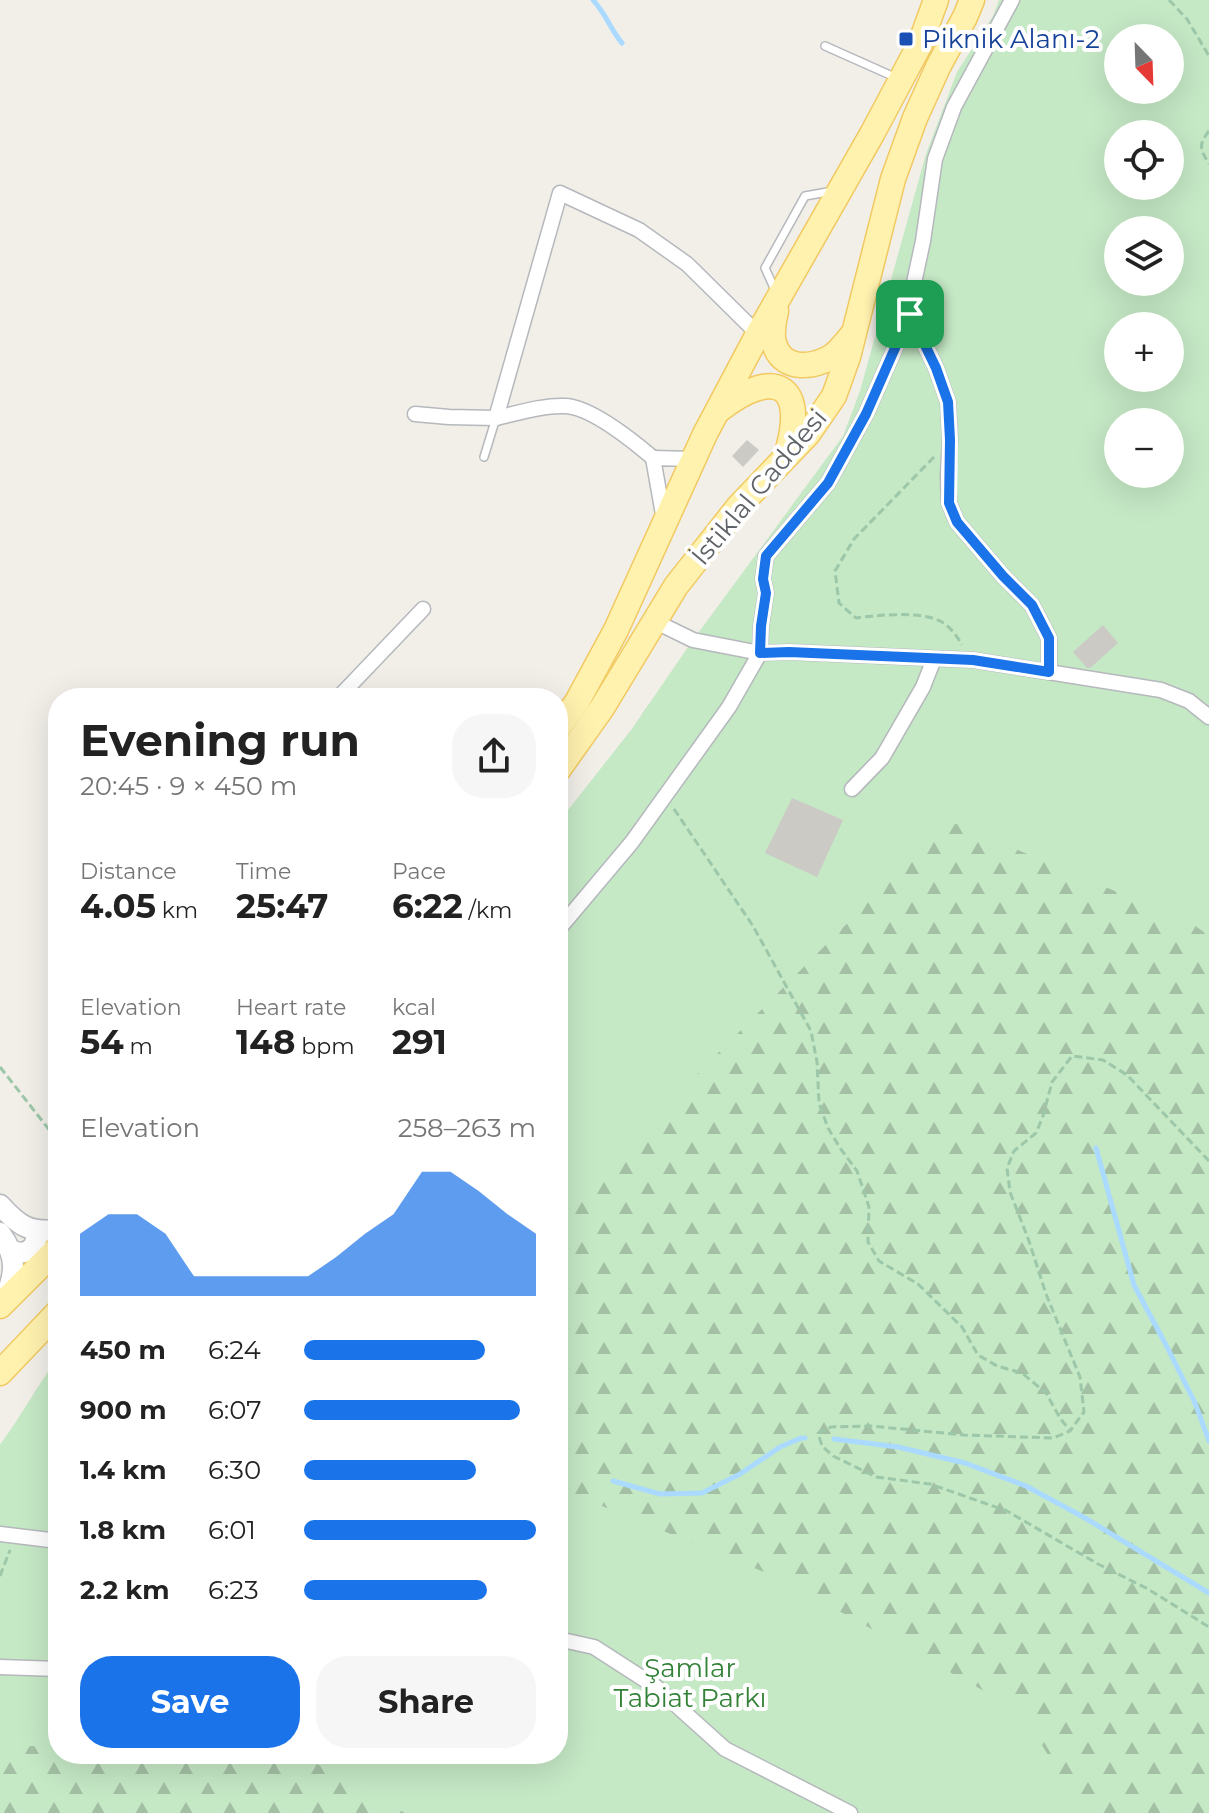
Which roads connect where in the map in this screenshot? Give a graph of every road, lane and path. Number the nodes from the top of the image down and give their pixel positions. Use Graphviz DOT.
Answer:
graph roads {
  1 [pos="936,0"];
  2 [pos="972,0"];
  3 [pos="1012,0"];
  4 [pos="1169,0"];
  5 [pos="825,46"];
  6 [pos="1209,56"];
  7 [pos="901,80"];
  8 [pos="1209,131"];
  9 [pos="1209,164"];
  10 [pos="778,297"];
  11 [pos="910,314"];
  12 [pos="758,334"];
  13 [pos="853,334"];
  14 [pos="716,413"];
  15 [pos="415,414"];
  16 [pos="496,418"];
  17 [pos="950,440"];
  18 [pos="786,456"];
  19 [pos="484,457"];
  20 [pos="653,458"];
  21 [pos="693,459"];
  22 [pos="664,523"];
  23 [pos="423,609"];
  24 [pos="654,621"];
  25 [pos="760,653"];
  26 [pos="934,659"];
  27 [pos="973,660"];
  28 [pos="1049,672"];
  29 [pos="348,688"];
  30 [pos="568,714"];
  31 [pos="1209,717"];
  32 [pos="568,756"];
  33 [pos="852,789"];
  34 [pos="665,796"];
  35 [pos="568,918"];
  36 [pos="0,1067"];
  37 [pos="48,1128"];
  38 [pos="1209,1161"];
  39 [pos="0,1205"];
  40 [pos="34,1230"];
  41 [pos="48,1230"];
  42 [pos="6,1242"];
  43 [pos="48,1258"];
  44 [pos="2,1304"];
  45 [pos="48,1323"];
  46 [pos="0,1373"];
  47 [pos="1070,1431"];
  48 [pos="8,1535"];
  49 [pos="48,1540"];
  50 [pos="0,1576"];
  51 [pos="1209,1627"];
  52 [pos="568,1641"];
  53 [pos="0,1667"];
  54 [pos="48,1669"];
  55 [pos="850,1813"];
  1 -- 7 [label="main road, İstiklal Caddesi"];
  2 -- 13 [label="main road, İstiklal Caddesi"];
  3 -- 11 [label="street"];
  4 -- 6 [label="path"];
  5 -- 7 [label="lane"];
  7 -- 10 [label="main road, İstiklal Caddesi"];
  8 -- 9 [label="path"];
  10 -- 12 [label="main road, İstiklal Caddesi"];
  10 -- 13 [label="main road"];
  11 -- 17 [label="street"];
  11 -- 25 [label="street"];
  12 -- 14 [label="main road, İstiklal Caddesi"];
  12 -- 16 [label="street"];
  13 -- 18 [label="main road, İstiklal Caddesi"];
  14 -- 18 [label="main road"];
  14 -- 21 [label="main road, İstiklal Caddesi"];
  15 -- 16 [label="street"];
  16 -- 19 [label="lane"];
  16 -- 20 [label="street"];
  17 -- 27 [label="path"];
  17 -- 28 [label="street"];
  18 -- 24 [label="main road, İstiklal Caddesi"];
  20 -- 21 [label="street"];
  20 -- 22 [label="street"];
  21 -- 22 [label="main road, İstiklal Caddesi"];
  22 -- 30 [label="main road, İstiklal Caddesi"];
  23 -- 29 [label="street"];
  24 -- 25 [label="street"];
  24 -- 32 [label="main road, İstiklal Caddesi"];
  25 -- 26 [label="street"];
  25 -- 34 [label="street"];
  26 -- 27 [label="street"];
  26 -- 33 [label="street"];
  27 -- 28 [label="street"];
  28 -- 31 [label="street"];
  34 -- 35 [label="street"];
  34 -- 47 [label="path"];
  36 -- 37 [label="path"];
  38 -- 47 [label="path"];
  39 -- 40 [label="main road"];
  40 -- 41 [label="main road"];
  40 -- 42 [label="main road"];
  42 -- 44 [label="main road"];
  43 -- 44 [label="main road"];
  45 -- 46 [label="main road"];
  47 -- 51 [label="path"];
  48 -- 49 [label="street"];
  48 -- 50 [label="path"];
  52 -- 55 [label="street"];
  53 -- 54 [label="street"];
}
